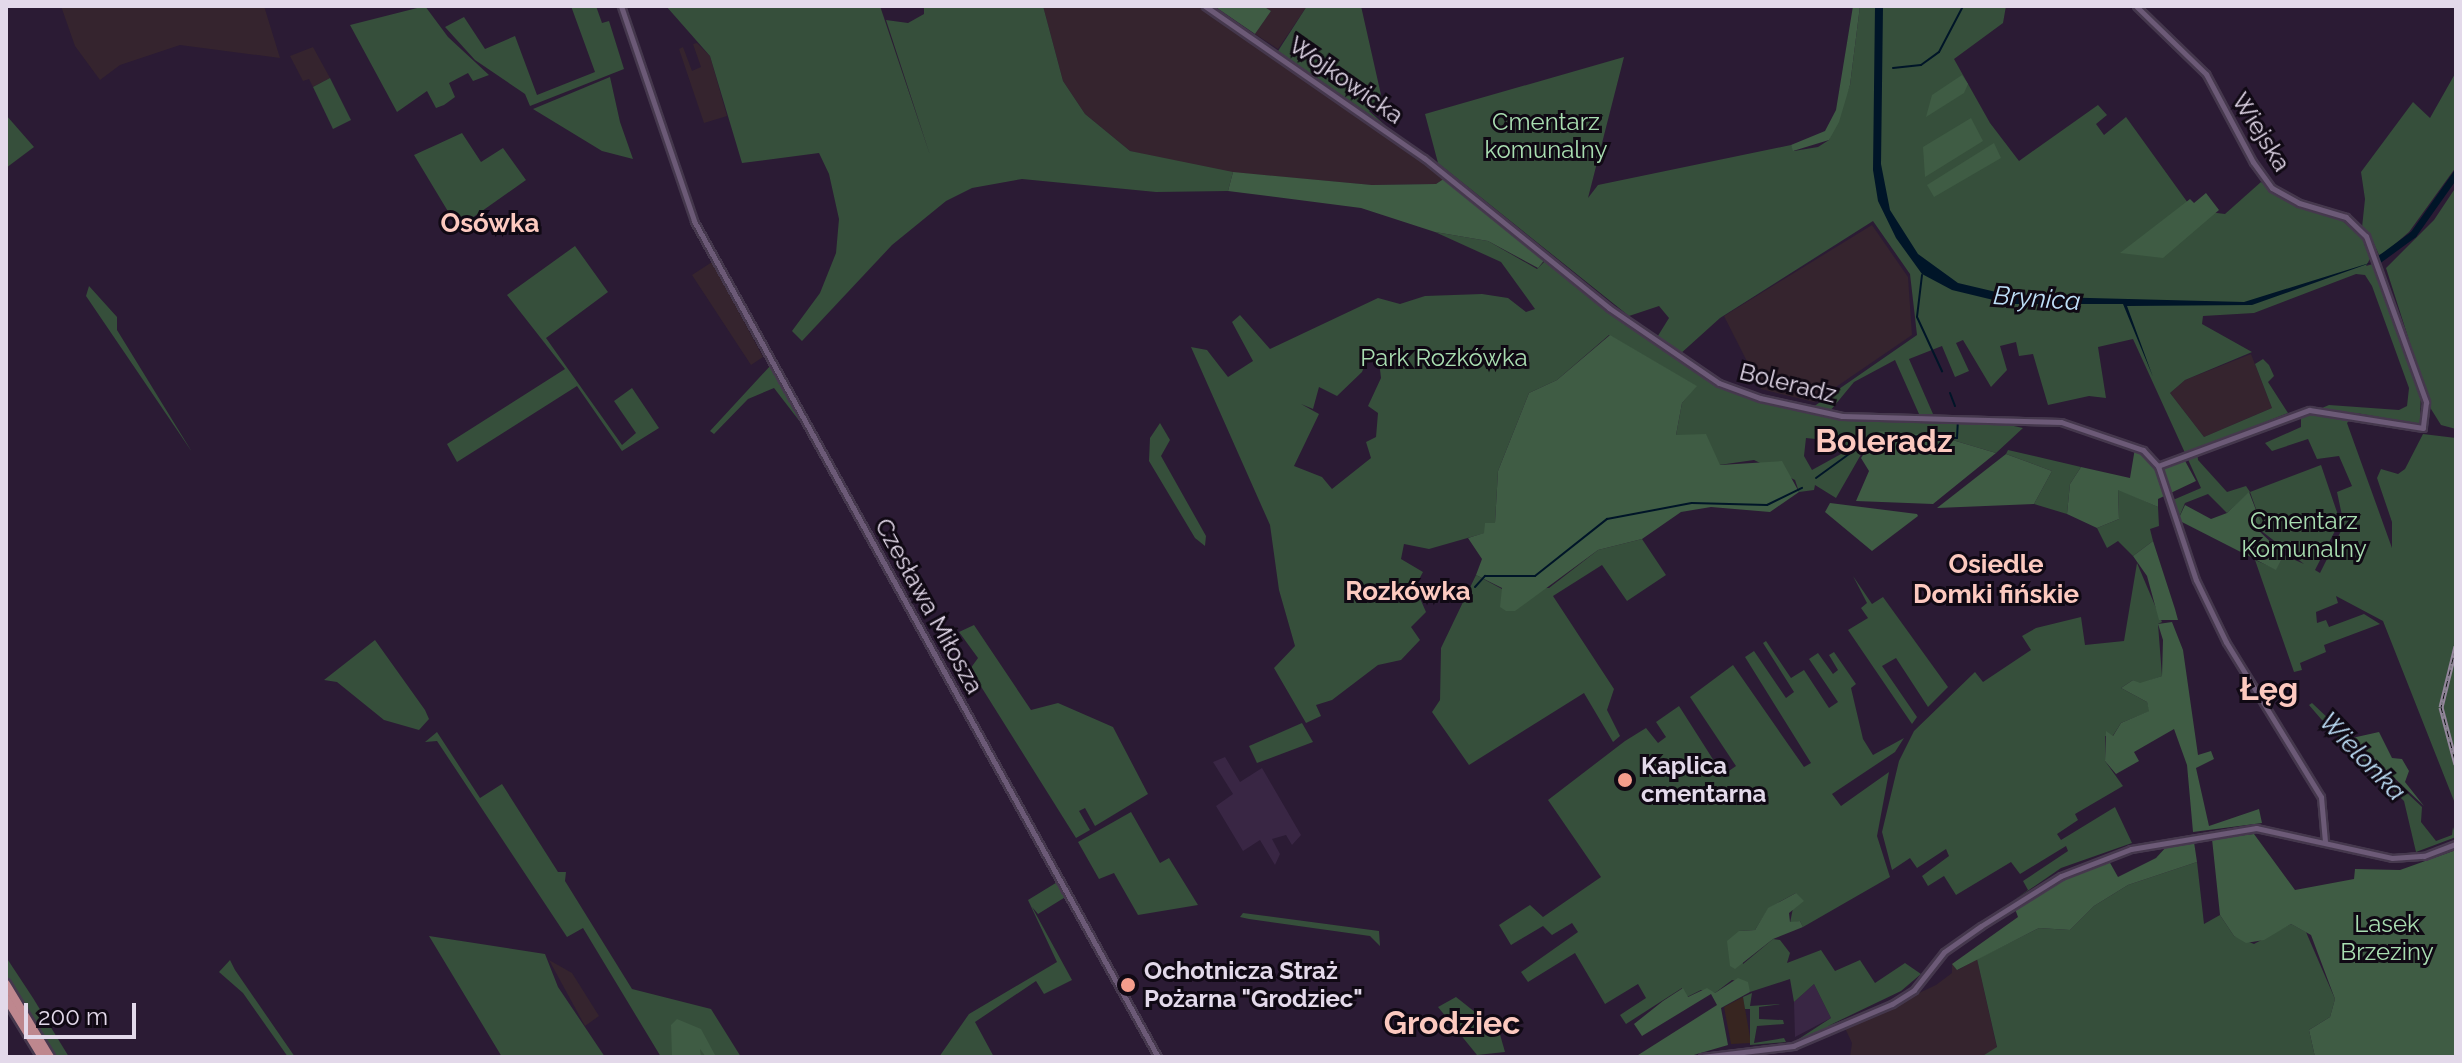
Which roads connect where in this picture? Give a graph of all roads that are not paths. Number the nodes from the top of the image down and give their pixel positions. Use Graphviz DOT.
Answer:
graph roads {
  1 [pos="621,6"];
  2 [pos="1205,6"];
  3 [pos="2136,6"];
  4 [pos="1464,188"];
  5 [pos="2158,466"];
  6 [pos="2325,842"];
  7 [pos="2456,844"];
  8 [pos="6,984"];
  9 [pos="6,998"];
  10 [pos="42,1057"];
  11 [pos="50,1057"];
  12 [pos="1158,1057"];
  13 [pos="1702,1057"];
  1 -- 12 [label="street, Czesława Miłosza"];
  2 -- 4 [label="street, Wojkowicka"];
  3 -- 5 [label="street, Wiejska"];
  4 -- 5 [label="street, Boleradz"];
  5 -- 6 [label="street"];
  6 -- 7 [label="street"];
  6 -- 13 [label="street"];
  8 -- 11 [label="main road"];
  9 -- 10 [label="main road"];
}
